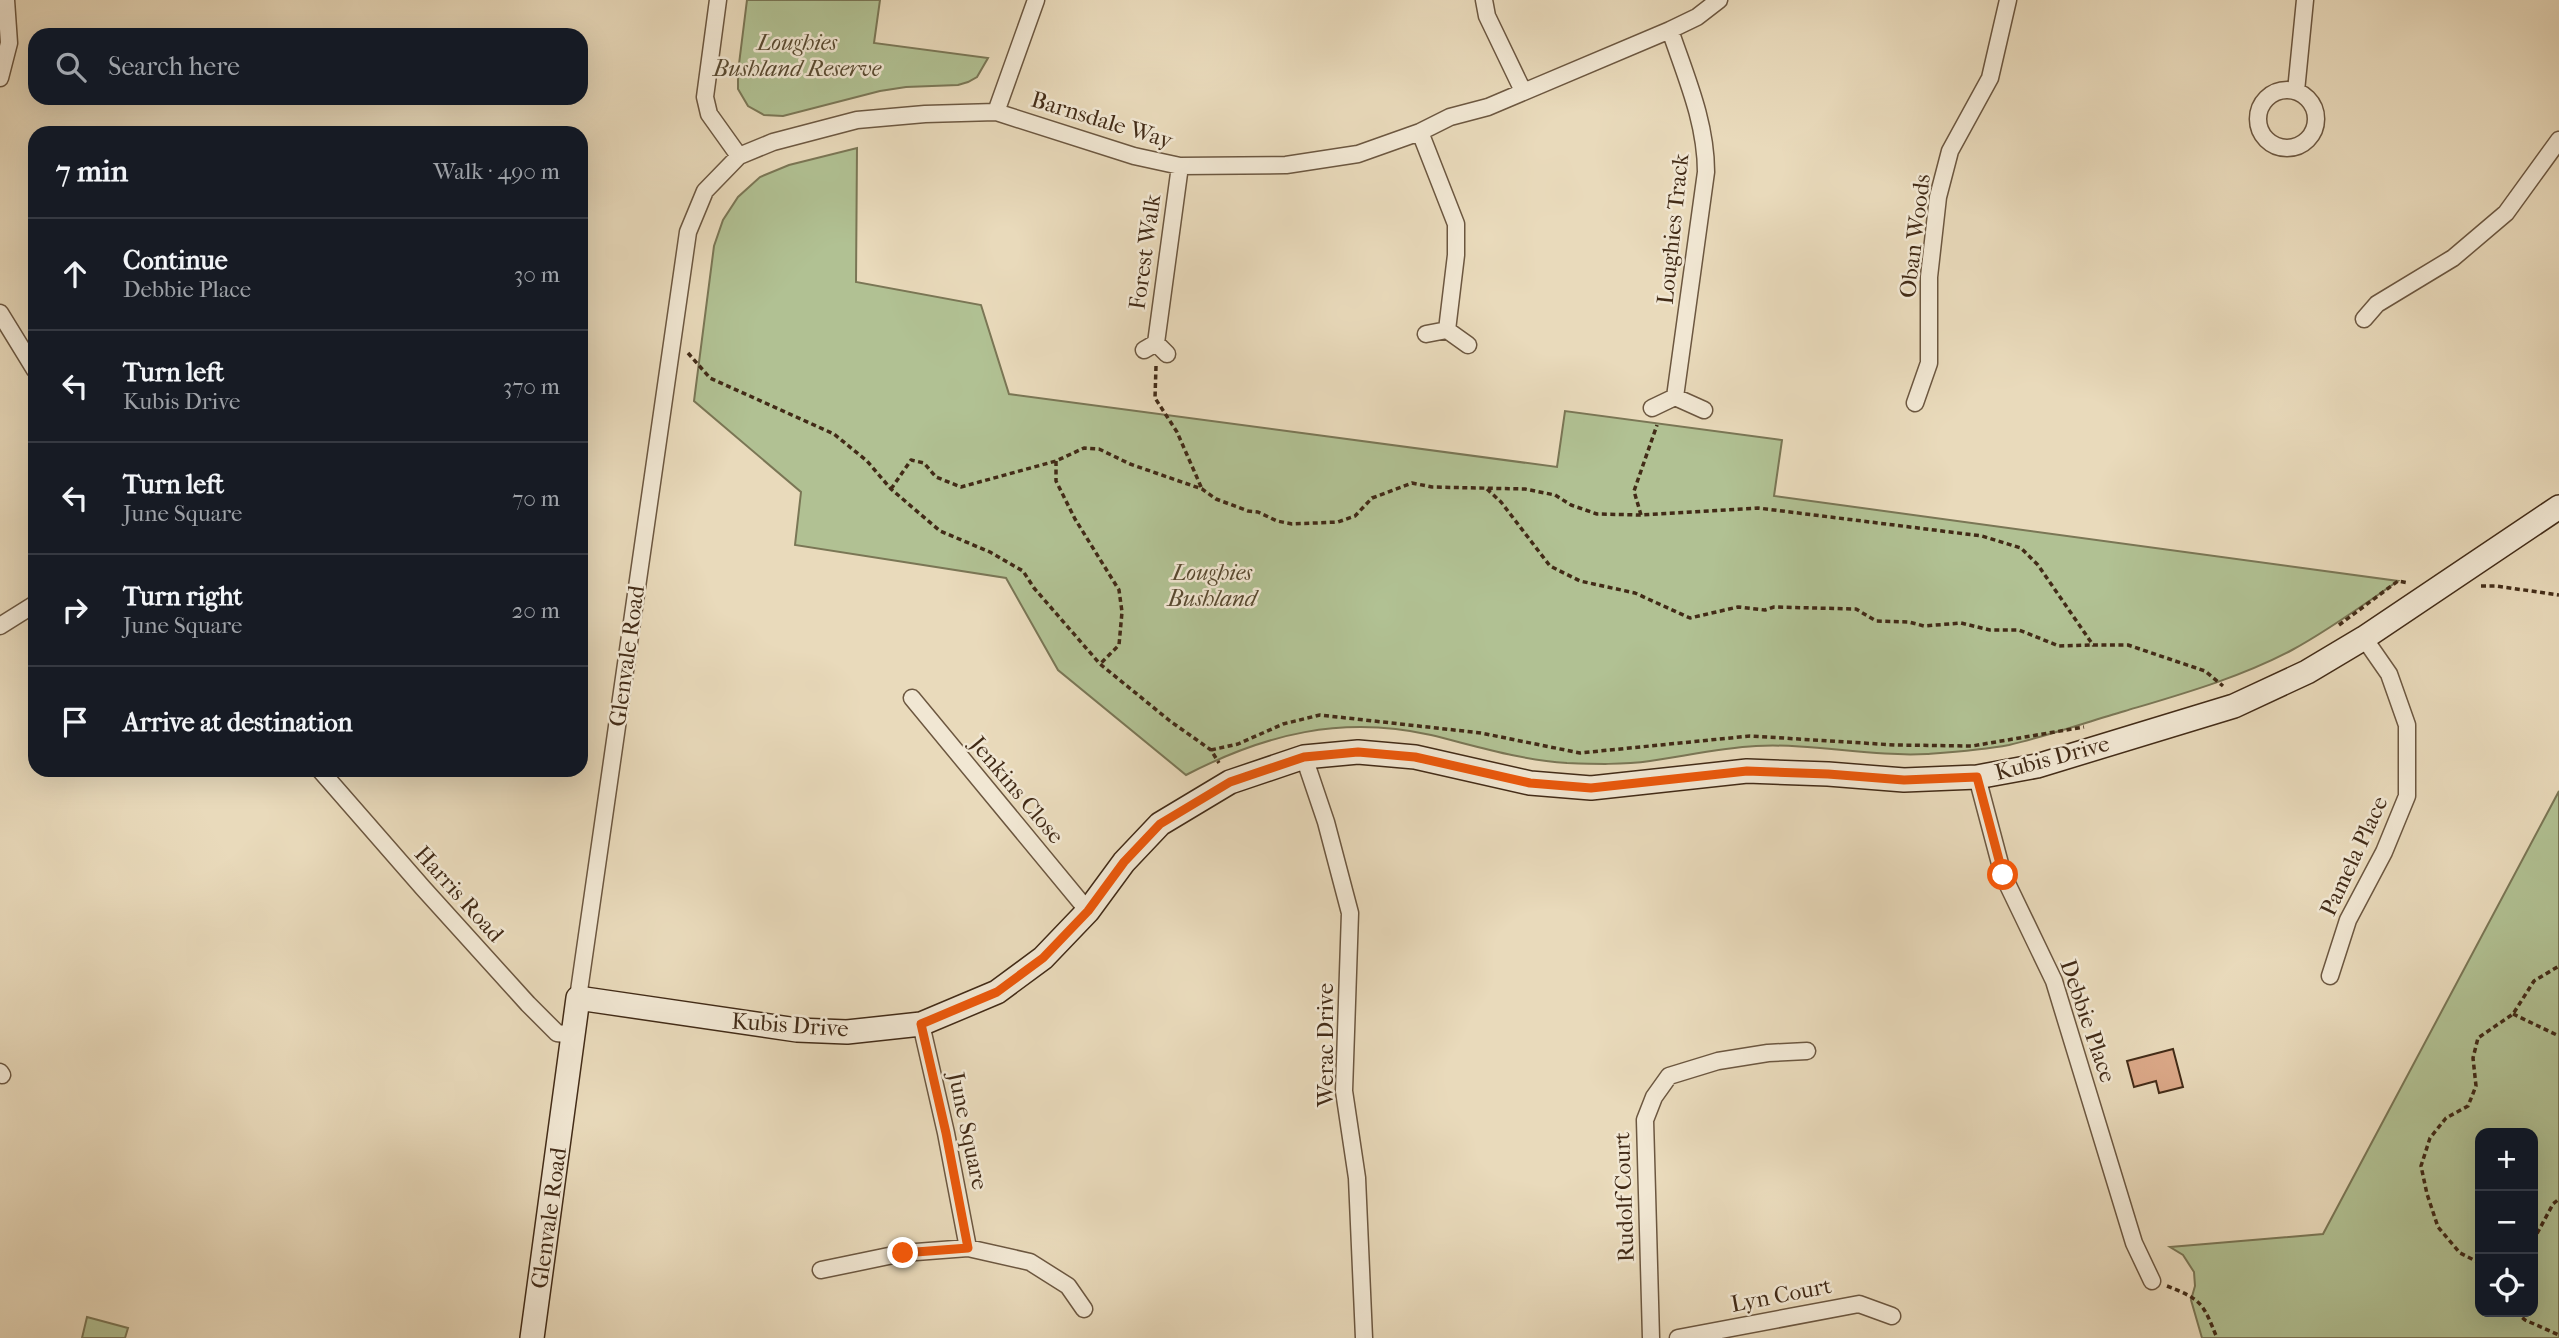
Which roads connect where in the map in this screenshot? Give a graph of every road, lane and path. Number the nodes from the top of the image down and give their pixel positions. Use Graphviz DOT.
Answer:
graph roads {
  1 [pos="6,0"];
  2 [pos="718,0"];
  3 [pos="1036,0"];
  4 [pos="1485,0"];
  5 [pos="1719,0"];
  6 [pos="2008,0"];
  7 [pos="2305,0"];
  8 [pos="1670,30"];
  9 [pos="0,78"];
  10 [pos="1522,91"];
  11 [pos="2296,91"];
  12 [pos="996,112"];
  13 [pos="1420,132"];
  14 [pos="2559,140"];
  15 [pos="739,156"];
  16 [pos="1180,166"];
  17 [pos="0,313"];
  18 [pos="2364,319"];
  19 [pos="1447,330"];
  20 [pos="1426,334"];
  21 [pos="672,336"];
  22 [pos="1468,345"];
  23 [pos="1156,349"];
  24 [pos="28,359"];
  25 [pos="1675,397"];
  26 [pos="1915,403"];
  27 [pos="1651,408"];
  28 [pos="1704,410"];
  29 [pos="1056,461"];
  30 [pos="1486,487"];
  31 [pos="891,489"];
  32 [pos="1202,489"];
  33 [pos="2559,507"];
  34 [pos="1642,515"];
  35 [pos="2478,586"];
  36 [pos="2439,588"];
  37 [pos="2559,595"];
  38 [pos="28,608"];
  39 [pos="0,626"];
  40 [pos="2337,627"];
  41 [pos="2364,638"];
  42 [pos="2093,645"];
  43 [pos="1100,664"];
  44 [pos="2232,683"];
  45 [pos="2222,685"];
  46 [pos="2210,689"];
  47 [pos="912,698"];
  48 [pos="2234,706"];
  49 [pos="2094,726"];
  50 [pos="1304,757"];
  51 [pos="326,777"];
  52 [pos="1977,777"];
  53 [pos="1088,911"];
  54 [pos="2559,965"];
  55 [pos="2330,976"];
  56 [pos="578,998"];
  57 [pos="2512,1014"];
  58 [pos="921,1024"];
  59 [pos="573,1035"];
  60 [pos="2559,1036"];
  61 [pos="1807,1051"];
  62 [pos="2559,1199"];
  63 [pos="2538,1232"];
  64 [pos="968,1248"];
  65 [pos="2475,1260"];
  66 [pos="821,1270"];
  67 [pos="2152,1281"];
  68 [pos="1084,1309"];
  69 [pos="1892,1316"];
  70 [pos="2522,1317"];
  71 [pos="2559,1335"];
  72 [pos="532,1338"];
  73 [pos="1364,1338"];
  74 [pos="1651,1338"];
  75 [pos="1678,1338"];
  76 [pos="2217,1338"];
  1 -- 9 [label="street"];
  2 -- 15 [label="street"];
  3 -- 12 [label="street"];
  4 -- 10 [label="street"];
  5 -- 8 [label="street, Barnsdale Way"];
  6 -- 26 [label="street, Oban Woods"];
  7 -- 11 [label="street"];
  8 -- 10 [label="street, Barnsdale Way"];
  8 -- 25 [label="street, Loughies Track"];
  10 -- 13 [label="street, Barnsdale Way"];
  12 -- 15 [label="street, Barnsdale Way"];
  12 -- 16 [label="street, Barnsdale Way"];
  13 -- 16 [label="street, Barnsdale Way"];
  13 -- 19 [label="street"];
  14 -- 18 [label="street"];
  15 -- 21 [label="street, Glenvale Road"];
  16 -- 23 [label="street, Forest Walk"];
  17 -- 24 [label="street"];
  19 -- 20 [label="street"];
  19 -- 22 [label="street"];
  21 -- 31 [label="path"];
  21 -- 56 [label="street, Glenvale Road"];
  23 -- 32 [label="path"];
  25 -- 27 [label="street"];
  25 -- 28 [label="street"];
  25 -- 34 [label="path"];
  29 -- 31 [label="path"];
  29 -- 32 [label="path"];
  29 -- 43 [label="path"];
  30 -- 32 [label="path"];
  30 -- 34 [label="path"];
  30 -- 42 [label="path"];
  31 -- 43 [label="path"];
  33 -- 36 [label="street, Kubis Drive"];
  34 -- 42 [label="path"];
  35 -- 37 [label="path"];
  36 -- 40 [label="path"];
  36 -- 41 [label="street, Kubis Drive"];
  38 -- 39 [label="street"];
  41 -- 48 [label="street, Kubis Drive"];
  41 -- 55 [label="street, Pamela Place"];
  42 -- 45 [label="path"];
  43 -- 49 [label="path"];
  44 -- 45 [label="path"];
  45 -- 46 [label="path"];
  45 -- 48 [label="path"];
  47 -- 53 [label="street, Jenkins Close"];
  48 -- 52 [label="street, Kubis Drive"];
  50 -- 52 [label="street, Kubis Drive"];
  50 -- 53 [label="street, Kubis Drive"];
  50 -- 73 [label="street, Werac Drive"];
  51 -- 59 [label="street, Harris Road"];
  52 -- 67 [label="street, Debbie Place"];
  53 -- 58 [label="street, Kubis Drive"];
  54 -- 57 [label="path"];
  56 -- 58 [label="street, Kubis Drive"];
  56 -- 59 [label="street, Glenvale Road"];
  57 -- 60 [label="path"];
  57 -- 65 [label="path"];
  58 -- 64 [label="street, June Square"];
  59 -- 72 [label="street, Glenvale Road"];
  61 -- 74 [label="street, Rudolf Court"];
  62 -- 63 [label="path"];
  64 -- 66 [label="street"];
  64 -- 68 [label="street"];
  67 -- 76 [label="path"];
  69 -- 75 [label="street, Lyn Court"];
  70 -- 71 [label="path"];
}
